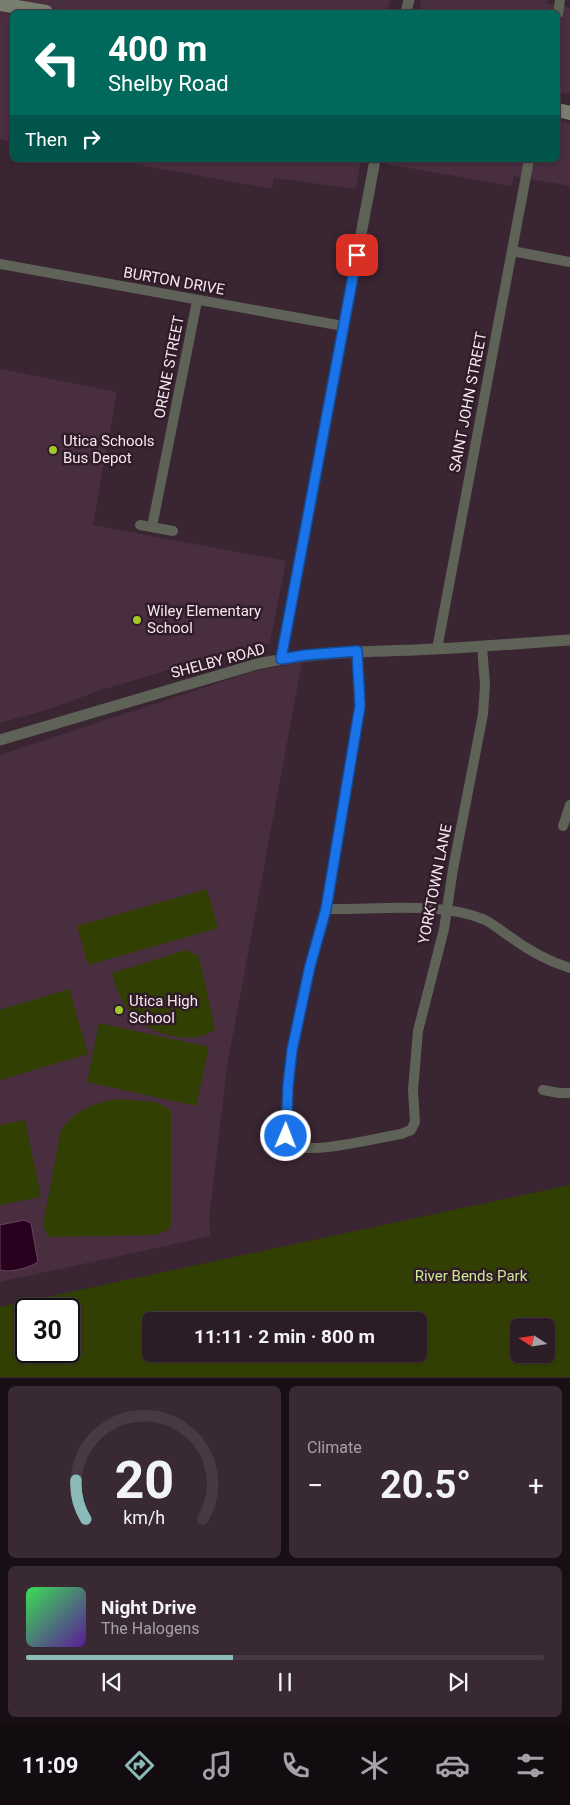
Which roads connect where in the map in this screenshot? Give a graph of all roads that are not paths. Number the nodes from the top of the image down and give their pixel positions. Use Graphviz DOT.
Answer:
graph roads {
  1 [pos="0,4"];
  2 [pos="34,10"];
  3 [pos="375,162"];
  4 [pos="530,162"];
  5 [pos="512,251"];
  6 [pos="570,262"];
  7 [pos="0,264"];
  8 [pos="197,301"];
  9 [pos="343,326"];
  10 [pos="140,525"];
  11 [pos="152,527"];
  12 [pos="173,531"];
  13 [pos="570,640"];
  14 [pos="482,646"];
  15 [pos="437,649"];
  16 [pos="357,651"];
  17 [pos="281,659"];
  18 [pos="0,740"];
  19 [pos="570,805"];
  20 [pos="563,826"];
  21 [pos="326,909"];
  22 [pos="447,911"];
  23 [pos="570,968"];
  24 [pos="543,1090"];
  25 [pos="570,1093"];
  1 -- 2 [label="main road"];
  3 -- 9 [label="street"];
  4 -- 5 [label="street, SAINT JOHN STREET"];
  5 -- 6 [label="street"];
  5 -- 15 [label="street, SAINT JOHN STREET"];
  7 -- 8 [label="street, BURTON DRIVE"];
  8 -- 9 [label="street, BURTON DRIVE"];
  8 -- 11 [label="street, ORENE STREET"];
  9 -- 17 [label="street"];
  10 -- 11 [label="street"];
  11 -- 12 [label="street"];
  13 -- 14 [label="street, SHELBY ROAD"];
  14 -- 15 [label="street, SHELBY ROAD"];
  14 -- 22 [label="street, YORKTOWN LANE"];
  15 -- 16 [label="street, SHELBY ROAD"];
  16 -- 17 [label="street, SHELBY ROAD"];
  16 -- 21 [label="street"];
  17 -- 18 [label="street, SHELBY ROAD"];
  19 -- 20 [label="street"];
  21 -- 22 [label="street"];
  21 -- 22 [label="street, YORKTOWN LANE"];
  22 -- 23 [label="street"];
  24 -- 25 [label="street"];
}
